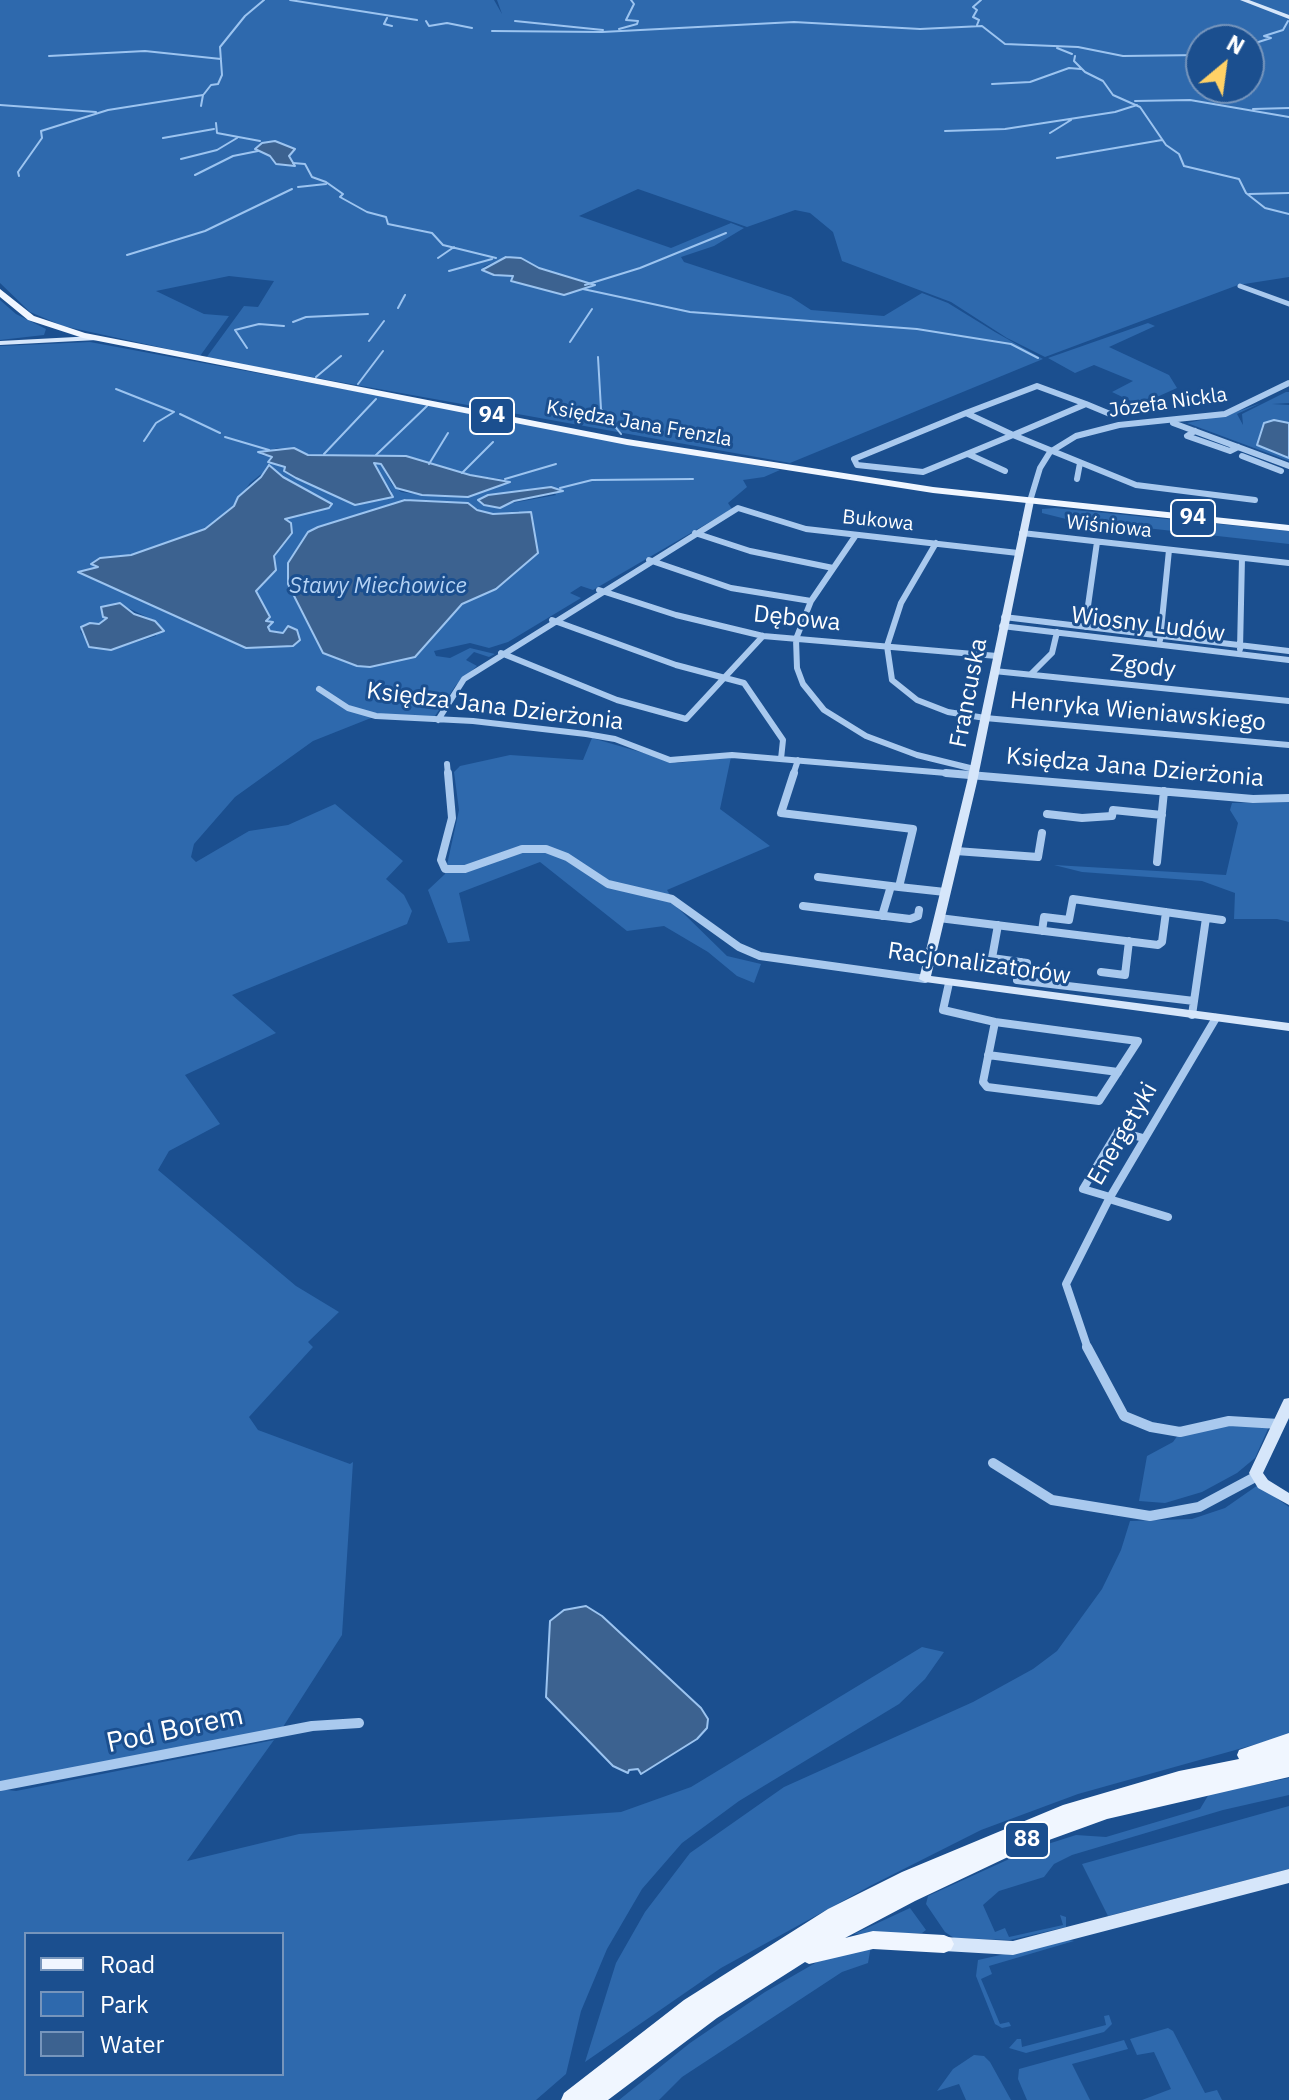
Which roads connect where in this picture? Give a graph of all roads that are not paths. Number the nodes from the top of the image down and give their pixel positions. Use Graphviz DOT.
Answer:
graph roads {
  1 [pos="1243,0"];
  2 [pos="1289,17"];
  3 [pos="1240,286"];
  4 [pos="0,292"];
  5 [pos="1289,304"];
  6 [pos="63,330"];
  7 [pos="94,338"];
  8 [pos="52,340"];
  9 [pos="0,343"];
  10 [pos="1289,383"];
  11 [pos="1086,404"];
  12 [pos="966,413"];
  13 [pos="1110,414"];
  14 [pos="1169,421"];
  15 [pos="1013,435"];
  16 [pos="1050,452"];
  17 [pos="968,454"];
  18 [pos="1242,456"];
  19 [pos="1273,460"];
  20 [pos="1080,463"];
  21 [pos="1266,465"];
  22 [pos="1289,466"];
  23 [pos="1005,471"];
  24 [pos="1281,471"];
  25 [pos="1077,479"];
  26 [pos="1255,500"];
  27 [pos="1030,501"];
  28 [pos="1289,528"];
  29 [pos="695,533"];
  30 [pos="1022,533"];
  31 [pos="856,535"];
  32 [pos="1097,542"];
  33 [pos="936,543"];
  34 [pos="1169,550"];
  35 [pos="1018,553"];
  36 [pos="1242,558"];
  37 [pos="649,560"];
  38 [pos="1289,563"];
  39 [pos="833,568"];
  40 [pos="599,590"];
  41 [pos="811,601"];
  42 [pos="552,620"];
  43 [pos="1003,621"];
  44 [pos="1085,627"];
  45 [pos="1057,632"];
  46 [pos="763,636"];
  47 [pos="1161,636"];
  48 [pos="796,639"];
  49 [pos="1159,645"];
  50 [pos="887,646"];
  51 [pos="1240,650"];
  52 [pos="1289,651"];
  53 [pos="501,653"];
  54 [pos="997,656"];
  55 [pos="1289,660"];
  56 [pos="994,671"];
  57 [pos="1031,674"];
  58 [pos="725,678"];
  59 [pos="319,689"];
  60 [pos="1289,701"];
  61 [pos="985,718"];
  62 [pos="438,720"];
  63 [pos="1289,745"];
  64 [pos="781,759"];
  65 [pos="798,760"];
  66 [pos="447,764"];
  67 [pos="973,772"];
  68 [pos="1164,791"];
  69 [pos="1289,798"];
  70 [pos="1047,814"];
  71 [pos="1162,815"];
  72 [pos="1042,833"];
  73 [pos="956,851"];
  74 [pos="1157,862"];
  75 [pos="818,877"];
  76 [pos="895,886"];
  77 [pos="945,892"];
  78 [pos="803,906"];
  79 [pos="919,910"];
  80 [pos="1166,912"];
  81 [pos="882,916"];
  82 [pos="939,918"];
  83 [pos="1206,918"];
  84 [pos="1222,920"];
  85 [pos="998,925"];
  86 [pos="1042,931"];
  87 [pos="1129,941"];
  88 [pos="1101,972"];
  89 [pos="925,979"];
  90 [pos="949,983"];
  91 [pos="1194,1001"];
  92 [pos="1192,1015"];
  93 [pos="1216,1018"];
  94 [pos="995,1022"];
  95 [pos="1289,1027"];
  96 [pos="988,1055"];
  97 [pos="1118,1072"];
  98 [pos="1143,1138"];
  99 [pos="1109,1198"];
  100 [pos="1168,1217"];
  101 [pos="1289,1403"];
  102 [pos="1279,1424"];
  103 [pos="993,1463"];
  104 [pos="1257,1476"];
  105 [pos="1289,1500"];
  106 [pos="359,1723"];
  107 [pos="1289,1741"];
  108 [pos="1289,1756"];
  109 [pos="1289,1769"];
  110 [pos="0,1786"];
  111 [pos="1097,1803"];
  112 [pos="1289,1876"];
  113 [pos="944,1944"];
  114 [pos="786,1963"];
  115 [pos="571,2100"];
  116 [pos="592,2100"];
  1 -- 2 [label="street"];
  3 -- 5 [label="street"];
  4 -- 6 [label="main road, Księdza Jana Frenzla / 94"];
  6 -- 7 [label="main road, Księdza Jana Frenzla / 94"];
  6 -- 8 [label="street"];
  7 -- 8 [label="street"];
  7 -- 27 [label="main road, Księdza Jana Frenzla / 94"];
  8 -- 9 [label="street"];
  10 -- 14 [label="street, Józefa Nickla"];
  11 -- 12 [label="street, Józefa Nickla"];
  11 -- 13 [label="street, Józefa Nickla"];
  11 -- 15 [label="street, Józefa Nickla"];
  12 -- 15 [label="street"];
  12 -- 17 [label="street, Józefa Nickla"];
  14 -- 16 [label="street, Józefa Nickla"];
  14 -- 19 [label="street"];
  15 -- 16 [label="street"];
  15 -- 17 [label="street, Józefa Nickla"];
  16 -- 20 [label="street"];
  16 -- 27 [label="street"];
  17 -- 23 [label="street"];
  18 -- 21 [label="street"];
  19 -- 21 [label="street"];
  19 -- 22 [label="street"];
  20 -- 25 [label="street"];
  20 -- 26 [label="street"];
  21 -- 24 [label="street"];
  27 -- 28 [label="main road, Księdza Jana Frenzla / 94"];
  27 -- 30 [label="street, Francuska"];
  29 -- 31 [label="street, Bukowa"];
  29 -- 37 [label="street"];
  29 -- 39 [label="street"];
  30 -- 32 [label="street, Wiśniowa"];
  30 -- 35 [label="street, Francuska"];
  31 -- 33 [label="street, Bukowa"];
  31 -- 39 [label="street"];
  32 -- 34 [label="street, Wiśniowa"];
  32 -- 44 [label="street"];
  33 -- 35 [label="street, Bukowa"];
  33 -- 50 [label="street"];
  34 -- 36 [label="street, Wiśniowa"];
  34 -- 47 [label="street"];
  35 -- 43 [label="street, Francuska"];
  36 -- 38 [label="street, Wiśniowa"];
  36 -- 51 [label="street"];
  37 -- 40 [label="street"];
  37 -- 41 [label="street"];
  39 -- 41 [label="street"];
  40 -- 42 [label="street"];
  40 -- 46 [label="street, Dębowa"];
  41 -- 48 [label="street"];
  42 -- 53 [label="street"];
  42 -- 58 [label="street"];
  43 -- 44 [label="street, Wiosny Ludów"];
  43 -- 45 [label="street, Wiosny Ludów"];
  43 -- 54 [label="street, Francuska"];
  44 -- 47 [label="street, Wiosny Ludów"];
  45 -- 49 [label="street, Wiosny Ludów"];
  45 -- 57 [label="street"];
  46 -- 48 [label="street, Dębowa"];
  46 -- 58 [label="street"];
  47 -- 49 [label="street"];
  47 -- 51 [label="street, Wiosny Ludów"];
  48 -- 50 [label="street, Dębowa"];
  48 -- 67 [label="street"];
  49 -- 51 [label="street, Wiosny Ludów"];
  50 -- 54 [label="street, Dębowa"];
  50 -- 61 [label="street, Henryka Wieniawskiego"];
  51 -- 52 [label="street, Wiosny Ludów"];
  51 -- 55 [label="street, Wiosny Ludów"];
  53 -- 58 [label="street"];
  53 -- 62 [label="street"];
  54 -- 56 [label="street, Francuska"];
  56 -- 57 [label="street, Zgody"];
  56 -- 61 [label="street, Francuska"];
  57 -- 60 [label="street, Zgody"];
  58 -- 64 [label="street"];
  59 -- 62 [label="street, Księdza Jana Dzierżonia"];
  61 -- 63 [label="street, Henryka Wieniawskiego"];
  61 -- 67 [label="street, Francuska"];
  62 -- 64 [label="street, Księdza Jana Dzierżonia"];
  64 -- 65 [label="street, Księdza Jana Dzierżonia"];
  65 -- 67 [label="street, Księdza Jana Dzierżonia"];
  65 -- 76 [label="street"];
  66 -- 89 [label="street, Racjonalizatorów"];
  67 -- 68 [label="street, Księdza Jana Dzierżonia"];
  67 -- 73 [label="street, Francuska"];
  68 -- 69 [label="street, Księdza Jana Dzierżonia"];
  68 -- 71 [label="street"];
  70 -- 71 [label="street"];
  71 -- 74 [label="street"];
  72 -- 73 [label="street"];
  73 -- 77 [label="street, Francuska"];
  75 -- 76 [label="street"];
  76 -- 77 [label="street"];
  76 -- 81 [label="street"];
  77 -- 82 [label="street, Francuska"];
  78 -- 81 [label="street"];
  79 -- 81 [label="street"];
  80 -- 83 [label="street"];
  80 -- 86 [label="street"];
  80 -- 87 [label="street"];
  82 -- 85 [label="street"];
  82 -- 89 [label="street, Francuska"];
  83 -- 84 [label="street"];
  83 -- 91 [label="street"];
  85 -- 86 [label="street"];
  85 -- 91 [label="street"];
  86 -- 87 [label="street"];
  87 -- 88 [label="street"];
  89 -- 90 [label="street, Racjonalizatorów"];
  90 -- 92 [label="street, Racjonalizatorów"];
  90 -- 94 [label="street"];
  91 -- 92 [label="street"];
  92 -- 93 [label="street, Racjonalizatorów"];
  93 -- 95 [label="street, Racjonalizatorów"];
  93 -- 98 [label="street, Energetyki"];
  94 -- 96 [label="street"];
  94 -- 97 [label="street"];
  96 -- 97 [label="street"];
  96 -- 97 [label="street"];
  98 -- 99 [label="street, Energetyki"];
  98 -- 99 [label="street"];
  99 -- 100 [label="street"];
  99 -- 102 [label="street, Energetyki"];
  101 -- 102 [label="street"];
  102 -- 104 [label="street"];
  103 -- 104 [label="street"];
  104 -- 105 [label="street"];
  106 -- 110 [label="street, Pod Borem"];
  107 -- 111 [label="main road"];
  108 -- 111 [label="main road, 88"];
  109 -- 114 [label="main road, 88"];
  111 -- 115 [label="main road, 88"];
  112 -- 113 [label="street"];
  113 -- 114 [label="main road"];
  114 -- 116 [label="main road, 88"];
}
